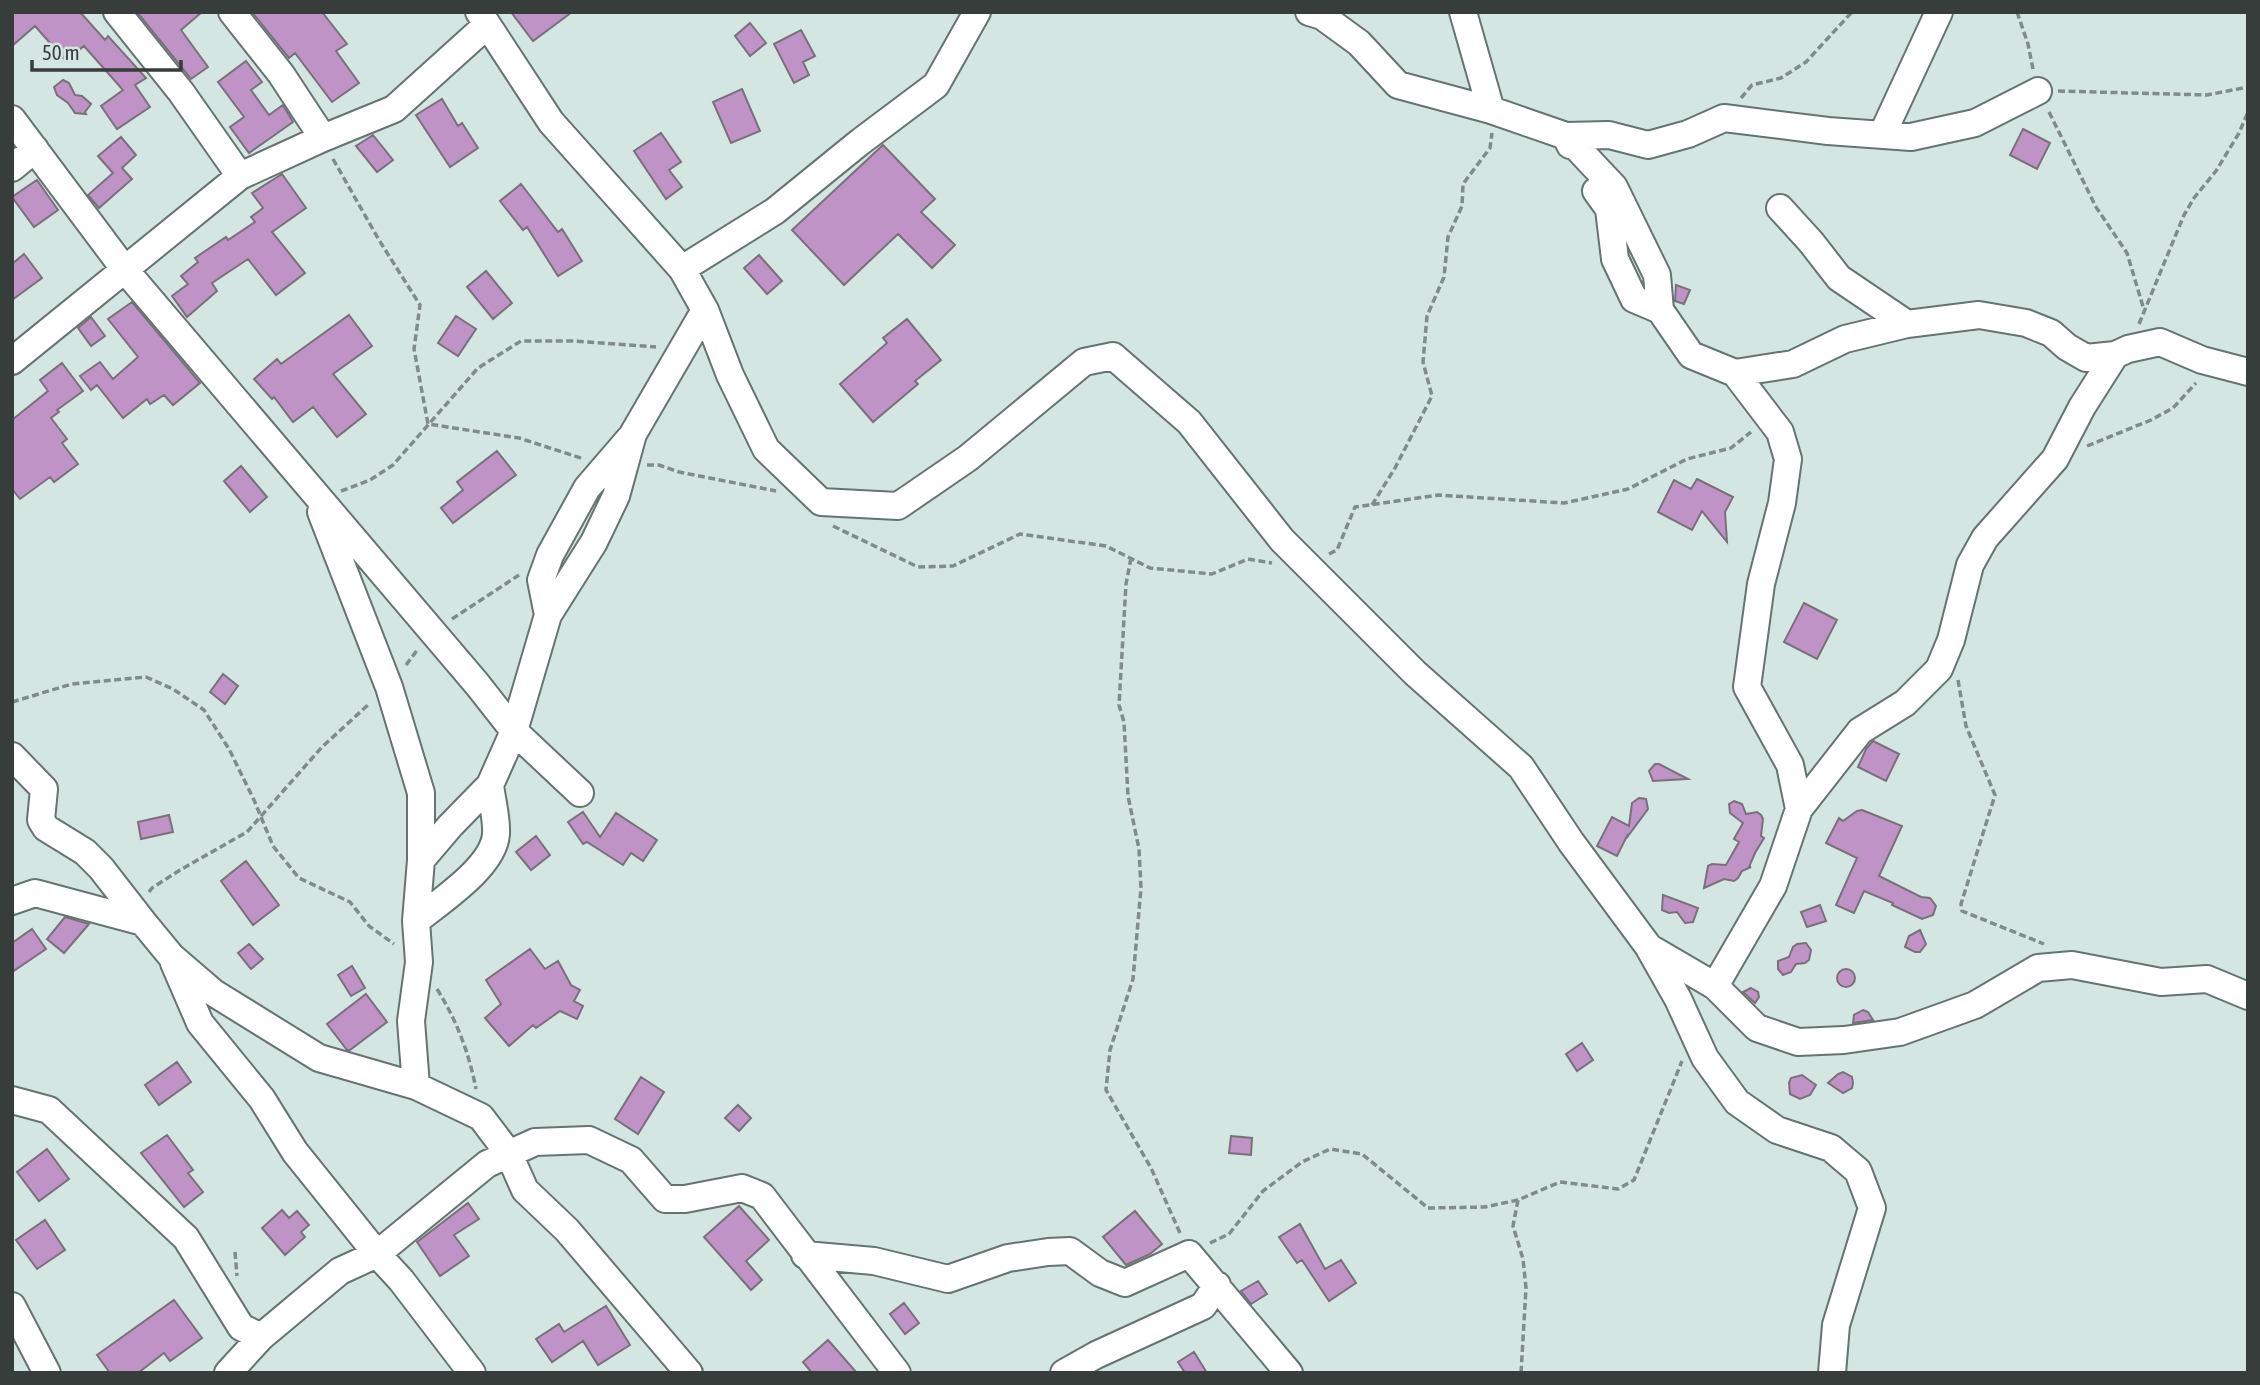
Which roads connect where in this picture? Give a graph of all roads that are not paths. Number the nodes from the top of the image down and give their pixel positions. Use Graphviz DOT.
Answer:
graph roads {
  1 [pos="117,12"];
  2 [pos="232,12"];
  3 [pos="977,12"];
  4 [pos="1309,12"];
  5 [pos="1462,12"];
  6 [pos="1939,12"];
  7 [pos="483,19"];
  8 [pos="2038,91"];
  9 [pos="1492,110"];
  10 [pos="12,119"];
  11 [pos="1882,135"];
  12 [pos="1566,136"];
  13 [pos="323,138"];
  14 [pos="35,149"];
  15 [pos="12,168"];
  16 [pos="240,176"];
  17 [pos="1780,208"];
  18 [pos="1637,232"];
  19 [pos="682,269"];
  20 [pos="125,270"];
  21 [pos="1622,273"];
  22 [pos="705,310"];
  23 [pos="1660,310"];
  24 [pos="1908,324"];
  25 [pos="2121,352"];
  26 [pos="12,361"];
  27 [pos="2248,372"];
  28 [pos="1735,373"];
  29 [pos="314,494"];
  30 [pos="513,731"];
  31 [pos="12,756"];
  32 [pos="490,785"];
  33 [pos="580,793"];
  34 [pos="1799,809"];
  35 [pos="421,860"];
  36 [pos="12,901"];
  37 [pos="139,917"];
  38 [pos="415,921"];
  39 [pos="1647,946"];
  40 [pos="171,957"];
  41 [pos="1714,986"];
  42 [pos="2248,996"];
  43 [pos="416,1086"];
  44 [pos="12,1100"];
  45 [pos="509,1154"];
  46 [pos="377,1254"];
  47 [pos="805,1255"];
  48 [pos="1217,1285"];
  49 [pos="12,1306"];
  50 [pos="261,1337"];
  51 [pos="241,1368"];
  52 [pos="47,1373"];
  53 [pos="472,1373"];
  54 [pos="689,1373"];
  55 [pos="897,1373"];
  56 [pos="1064,1373"];
  57 [pos="1289,1373"];
  58 [pos="1832,1373"];
  1 -- 16 [label="street"];
  2 -- 13 [label="street"];
  3 -- 19 [label="street"];
  4 -- 9 [label="street"];
  5 -- 9 [label="street"];
  6 -- 11 [label="street"];
  7 -- 13 [label="street"];
  7 -- 19 [label="street"];
  8 -- 11 [label="street"];
  9 -- 12 [label="street"];
  10 -- 14 [label="street"];
  11 -- 12 [label="street"];
  12 -- 18 [label="street"];
  12 -- 21 [label="street"];
  13 -- 16 [label="street"];
  14 -- 15 [label="street"];
  14 -- 20 [label="street"];
  16 -- 20 [label="street"];
  17 -- 24 [label="street"];
  18 -- 21 [label="street"];
  18 -- 23 [label="street"];
  19 -- 22 [label="street"];
  20 -- 26 [label="street"];
  20 -- 29 [label="street"];
  21 -- 23 [label="street"];
  22 -- 30 [label="street"];
  22 -- 39 [label="street"];
  23 -- 28 [label="street"];
  24 -- 25 [label="street"];
  24 -- 28 [label="street"];
  25 -- 27 [label="street"];
  25 -- 34 [label="street"];
  28 -- 34 [label="street"];
  29 -- 30 [label="street"];
  29 -- 35 [label="street"];
  30 -- 32 [label="street"];
  30 -- 33 [label="street"];
  31 -- 37 [label="street"];
  32 -- 35 [label="street"];
  32 -- 38 [label="street"];
  34 -- 41 [label="street"];
  35 -- 38 [label="street"];
  36 -- 37 [label="street"];
  37 -- 40 [label="street"];
  38 -- 43 [label="street"];
  39 -- 41 [label="street"];
  39 -- 58 [label="street"];
  40 -- 43 [label="street"];
  40 -- 46 [label="street"];
  41 -- 42 [label="street"];
  43 -- 45 [label="street"];
  44 -- 50 [label="street"];
  45 -- 46 [label="street"];
  45 -- 47 [label="street"];
  45 -- 54 [label="street"];
  46 -- 50 [label="street"];
  46 -- 53 [label="street"];
  47 -- 48 [label="street"];
  47 -- 55 [label="street"];
  48 -- 56 [label="street"];
  48 -- 57 [label="street"];
  49 -- 52 [label="street"];
  50 -- 51 [label="street"];
}
